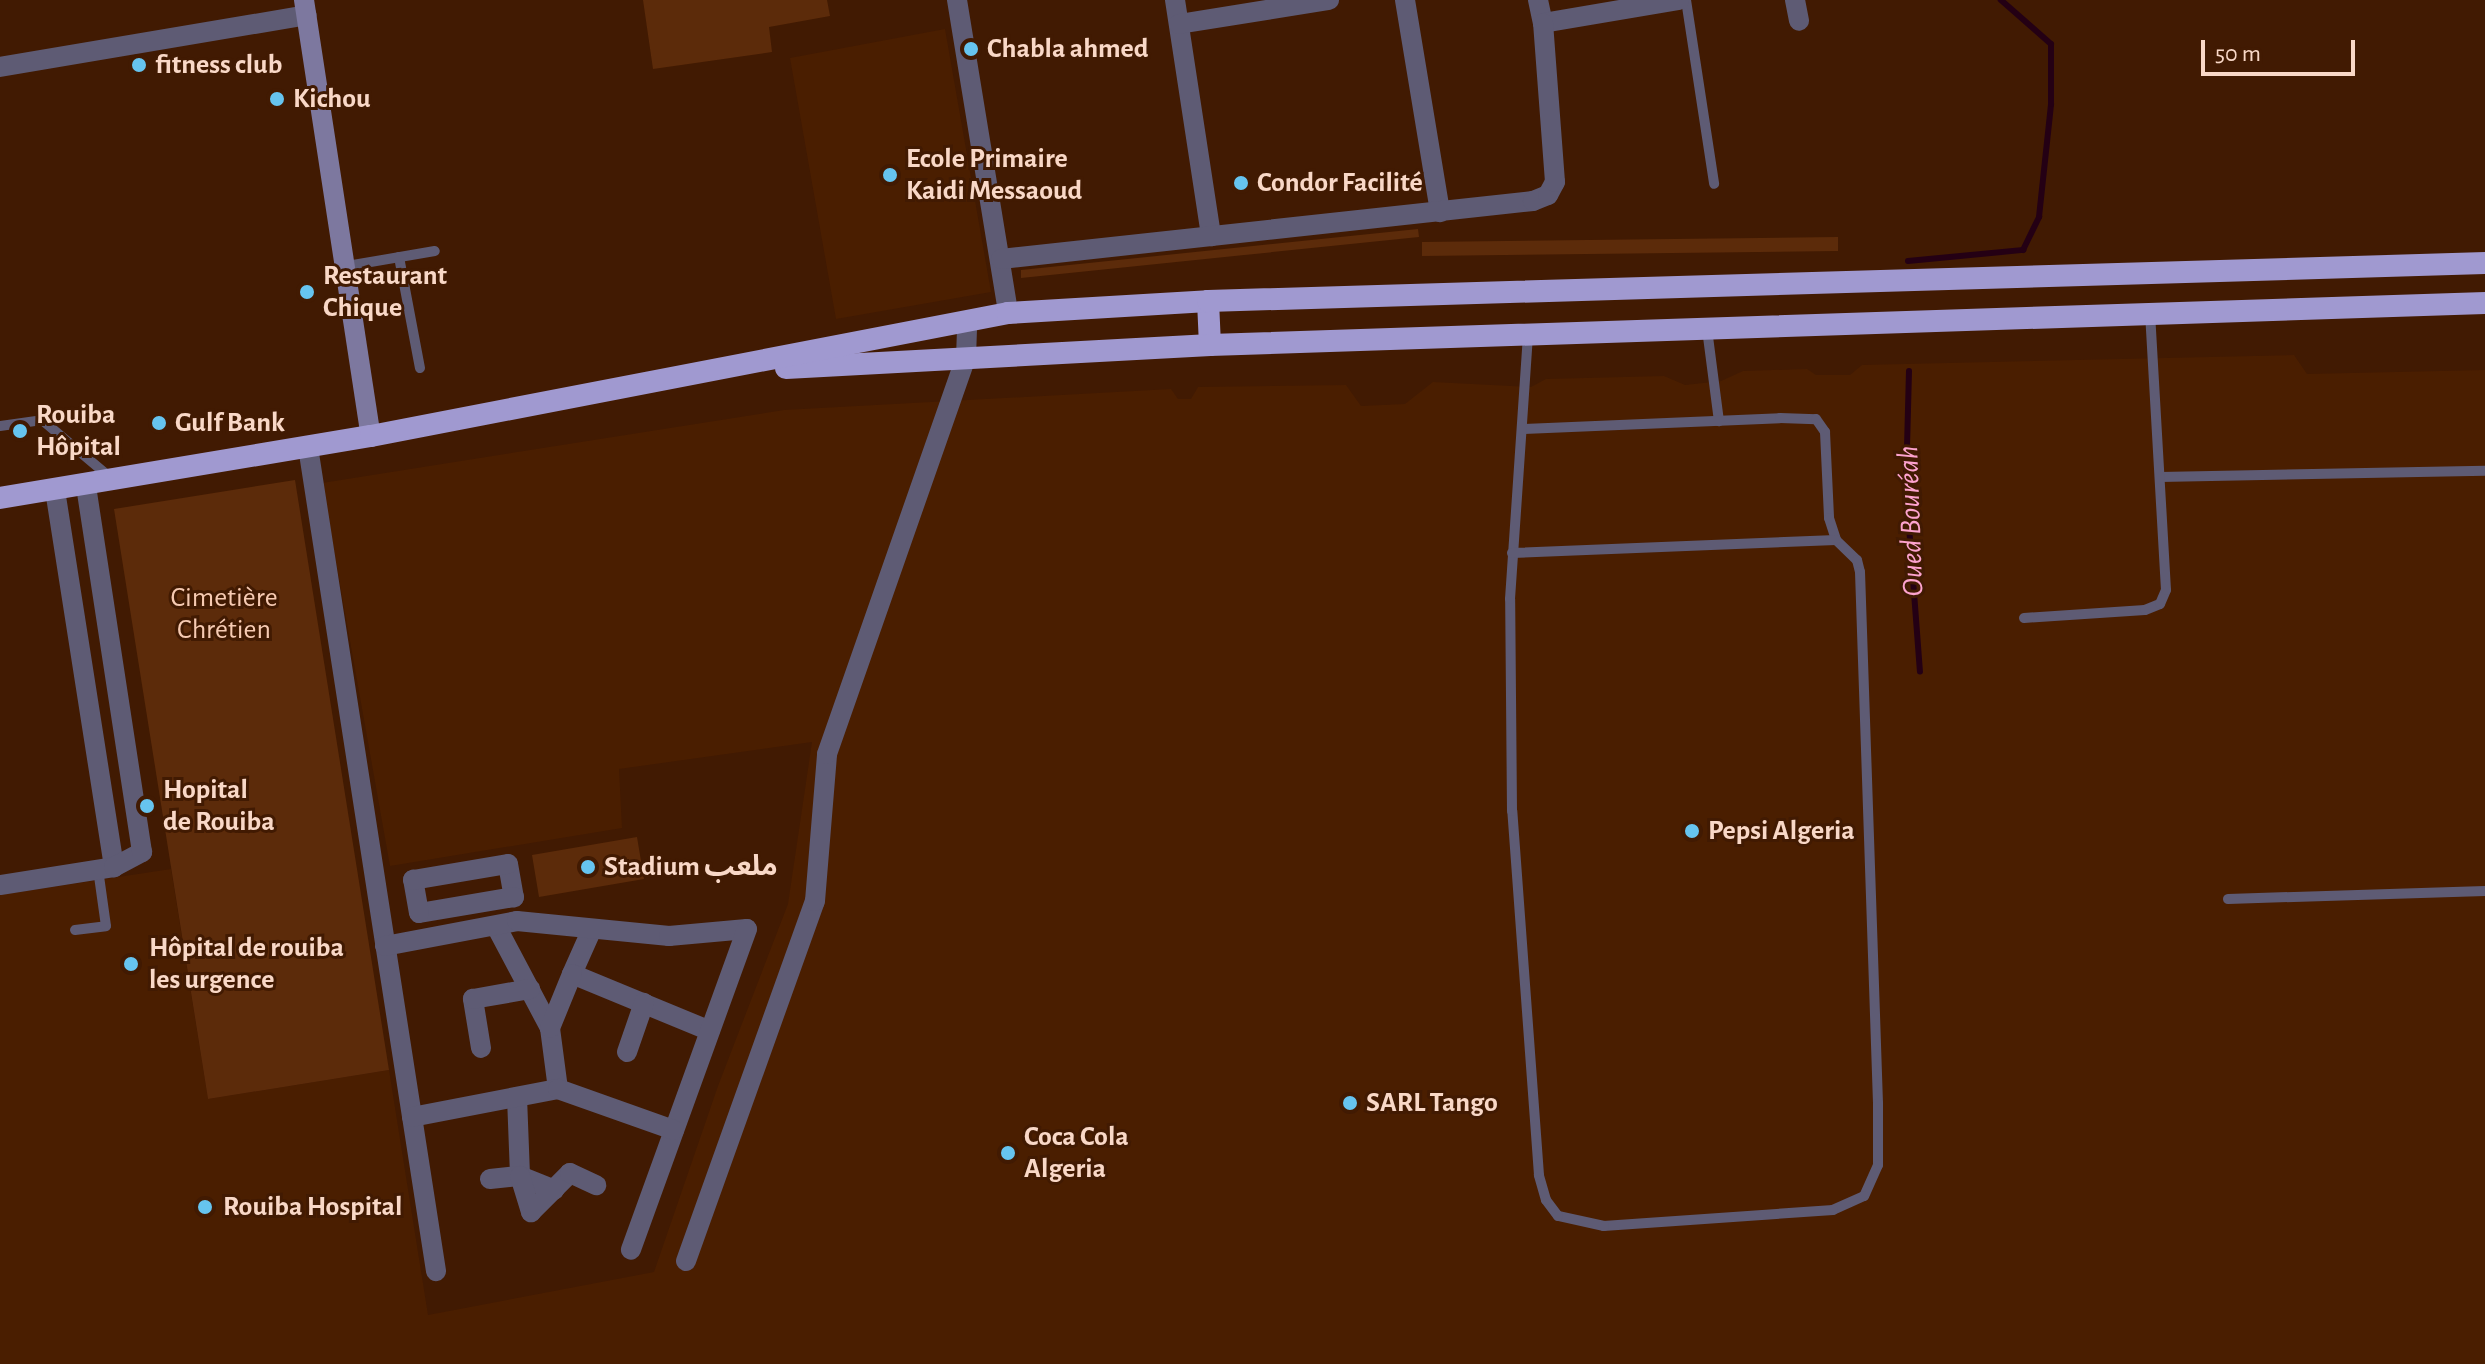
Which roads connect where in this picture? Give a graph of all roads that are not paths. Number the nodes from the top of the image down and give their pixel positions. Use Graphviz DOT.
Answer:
graph roads {
  1 [pos="957,0"];
  2 [pos="1175,0"];
  3 [pos="1329,0"];
  4 [pos="1405,0"];
  5 [pos="1538,0"];
  6 [pos="1679,0"];
  7 [pos="1686,0"];
  8 [pos="1795,0"];
  9 [pos="306,8"];
  10 [pos="1799,21"];
  11 [pos="1543,23"];
  12 [pos="1179,24"];
  13 [pos="0,67"];
  14 [pos="1714,184"];
  15 [pos="1440,212"];
  16 [pos="1211,236"];
  17 [pos="435,251"];
  18 [pos="399,257"];
  19 [pos="1001,259"];
  20 [pos="2485,263"];
  21 [pos="347,266"];
  22 [pos="1208,301"];
  23 [pos="2485,303"];
  24 [pos="1008,313"];
  25 [pos="2150,314"];
  26 [pos="967,322"];
  27 [pos="1707,329"];
  28 [pos="1528,334"];
  29 [pos="1210,345"];
  30 [pos="966,358"];
  31 [pos="420,368"];
  32 [pos="697,374"];
  33 [pos="1719,421"];
  34 [pos="0,426"];
  35 [pos="1522,429"];
  36 [pos="371,436"];
  37 [pos="308,447"];
  38 [pos="2485,471"];
  39 [pos="2160,477"];
  40 [pos="114,480"];
  41 [pos="86,485"];
  42 [pos="55,490"];
  43 [pos="0,498"];
  44 [pos="1836,540"];
  45 [pos="1512,553"];
  46 [pos="2024,618"];
  47 [pos="106,868"];
  48 [pos="462,872"];
  49 [pos="0,885"];
  50 [pos="2485,891"];
  51 [pos="2228,899"];
  52 [pos="468,904"];
  53 [pos="496,926"];
  54 [pos="592,929"];
  55 [pos="75,930"];
  56 [pos="473,930"];
  57 [pos="385,946"];
  58 [pos="572,974"];
  59 [pos="530,989"];
  60 [pos="644,1003"];
  61 [pos="550,1028"];
  62 [pos="710,1031"];
  63 [pos="481,1048"];
  64 [pos="627,1052"];
  65 [pos="558,1089"];
  66 [pos="517,1097"];
  67 [pos="412,1117"];
  68 [pos="674,1130"];
  69 [pos="520,1176"];
  70 [pos="490,1179"];
  71 [pos="596,1185"];
  72 [pos="554,1190"];
  73 [pos="631,1250"];
  74 [pos="686,1261"];
  75 [pos="436,1271"];
  1 -- 19 [label="street"];
  2 -- 12 [label="street"];
  3 -- 12 [label="street"];
  4 -- 15 [label="street"];
  5 -- 11 [label="street"];
  6 -- 11 [label="street"];
  7 -- 14 [label="lane"];
  8 -- 10 [label="street"];
  9 -- 13 [label="street"];
  9 -- 21 [label="main road"];
  11 -- 15 [label="street"];
  12 -- 16 [label="street"];
  15 -- 16 [label="street"];
  16 -- 19 [label="street"];
  17 -- 18 [label="lane"];
  18 -- 21 [label="lane"];
  18 -- 31 [label="lane"];
  19 -- 24 [label="street"];
  20 -- 22 [label="highway"];
  21 -- 36 [label="main road"];
  22 -- 24 [label="highway"];
  22 -- 29 [label="highway"];
  23 -- 25 [label="highway"];
  24 -- 26 [label="highway"];
  25 -- 27 [label="highway"];
  25 -- 39 [label="lane"];
  26 -- 30 [label="street"];
  26 -- 32 [label="highway"];
  27 -- 28 [label="highway"];
  27 -- 33 [label="lane"];
  28 -- 29 [label="highway"];
  28 -- 35 [label="lane"];
  29 -- 30 [label="highway"];
  30 -- 32 [label="highway"];
  30 -- 74 [label="street"];
  32 -- 36 [label="highway"];
  33 -- 35 [label="lane"];
  33 -- 44 [label="lane"];
  34 -- 40 [label="lane"];
  35 -- 45 [label="lane"];
  36 -- 37 [label="highway"];
  37 -- 40 [label="highway"];
  37 -- 57 [label="street"];
  38 -- 39 [label="lane"];
  39 -- 46 [label="lane"];
  40 -- 41 [label="highway"];
  41 -- 42 [label="highway"];
  41 -- 47 [label="street"];
  42 -- 43 [label="highway"];
  42 -- 47 [label="street"];
  44 -- 45 [label="lane"];
  44 -- 45 [label="lane"];
  47 -- 49 [label="street"];
  47 -- 55 [label="lane"];
  48 -- 52 [label="street"];
  48 -- 52 [label="street"];
  48 -- 52 [label="street"];
  50 -- 51 [label="lane"];
  52 -- 56 [label="street"];
  53 -- 54 [label="street"];
  53 -- 56 [label="street"];
  53 -- 59 [label="street"];
  54 -- 58 [label="street"];
  54 -- 62 [label="street"];
  56 -- 57 [label="street"];
  57 -- 67 [label="street"];
  58 -- 60 [label="street"];
  58 -- 61 [label="street"];
  59 -- 61 [label="street"];
  59 -- 63 [label="street"];
  60 -- 62 [label="street"];
  60 -- 64 [label="street"];
  61 -- 65 [label="street"];
  62 -- 68 [label="street"];
  65 -- 66 [label="street"];
  65 -- 68 [label="street"];
  66 -- 67 [label="street"];
  66 -- 69 [label="street"];
  67 -- 75 [label="street"];
  68 -- 73 [label="street"];
  69 -- 70 [label="street"];
  69 -- 72 [label="street"];
  69 -- 72 [label="street"];
  71 -- 72 [label="street"];
}
